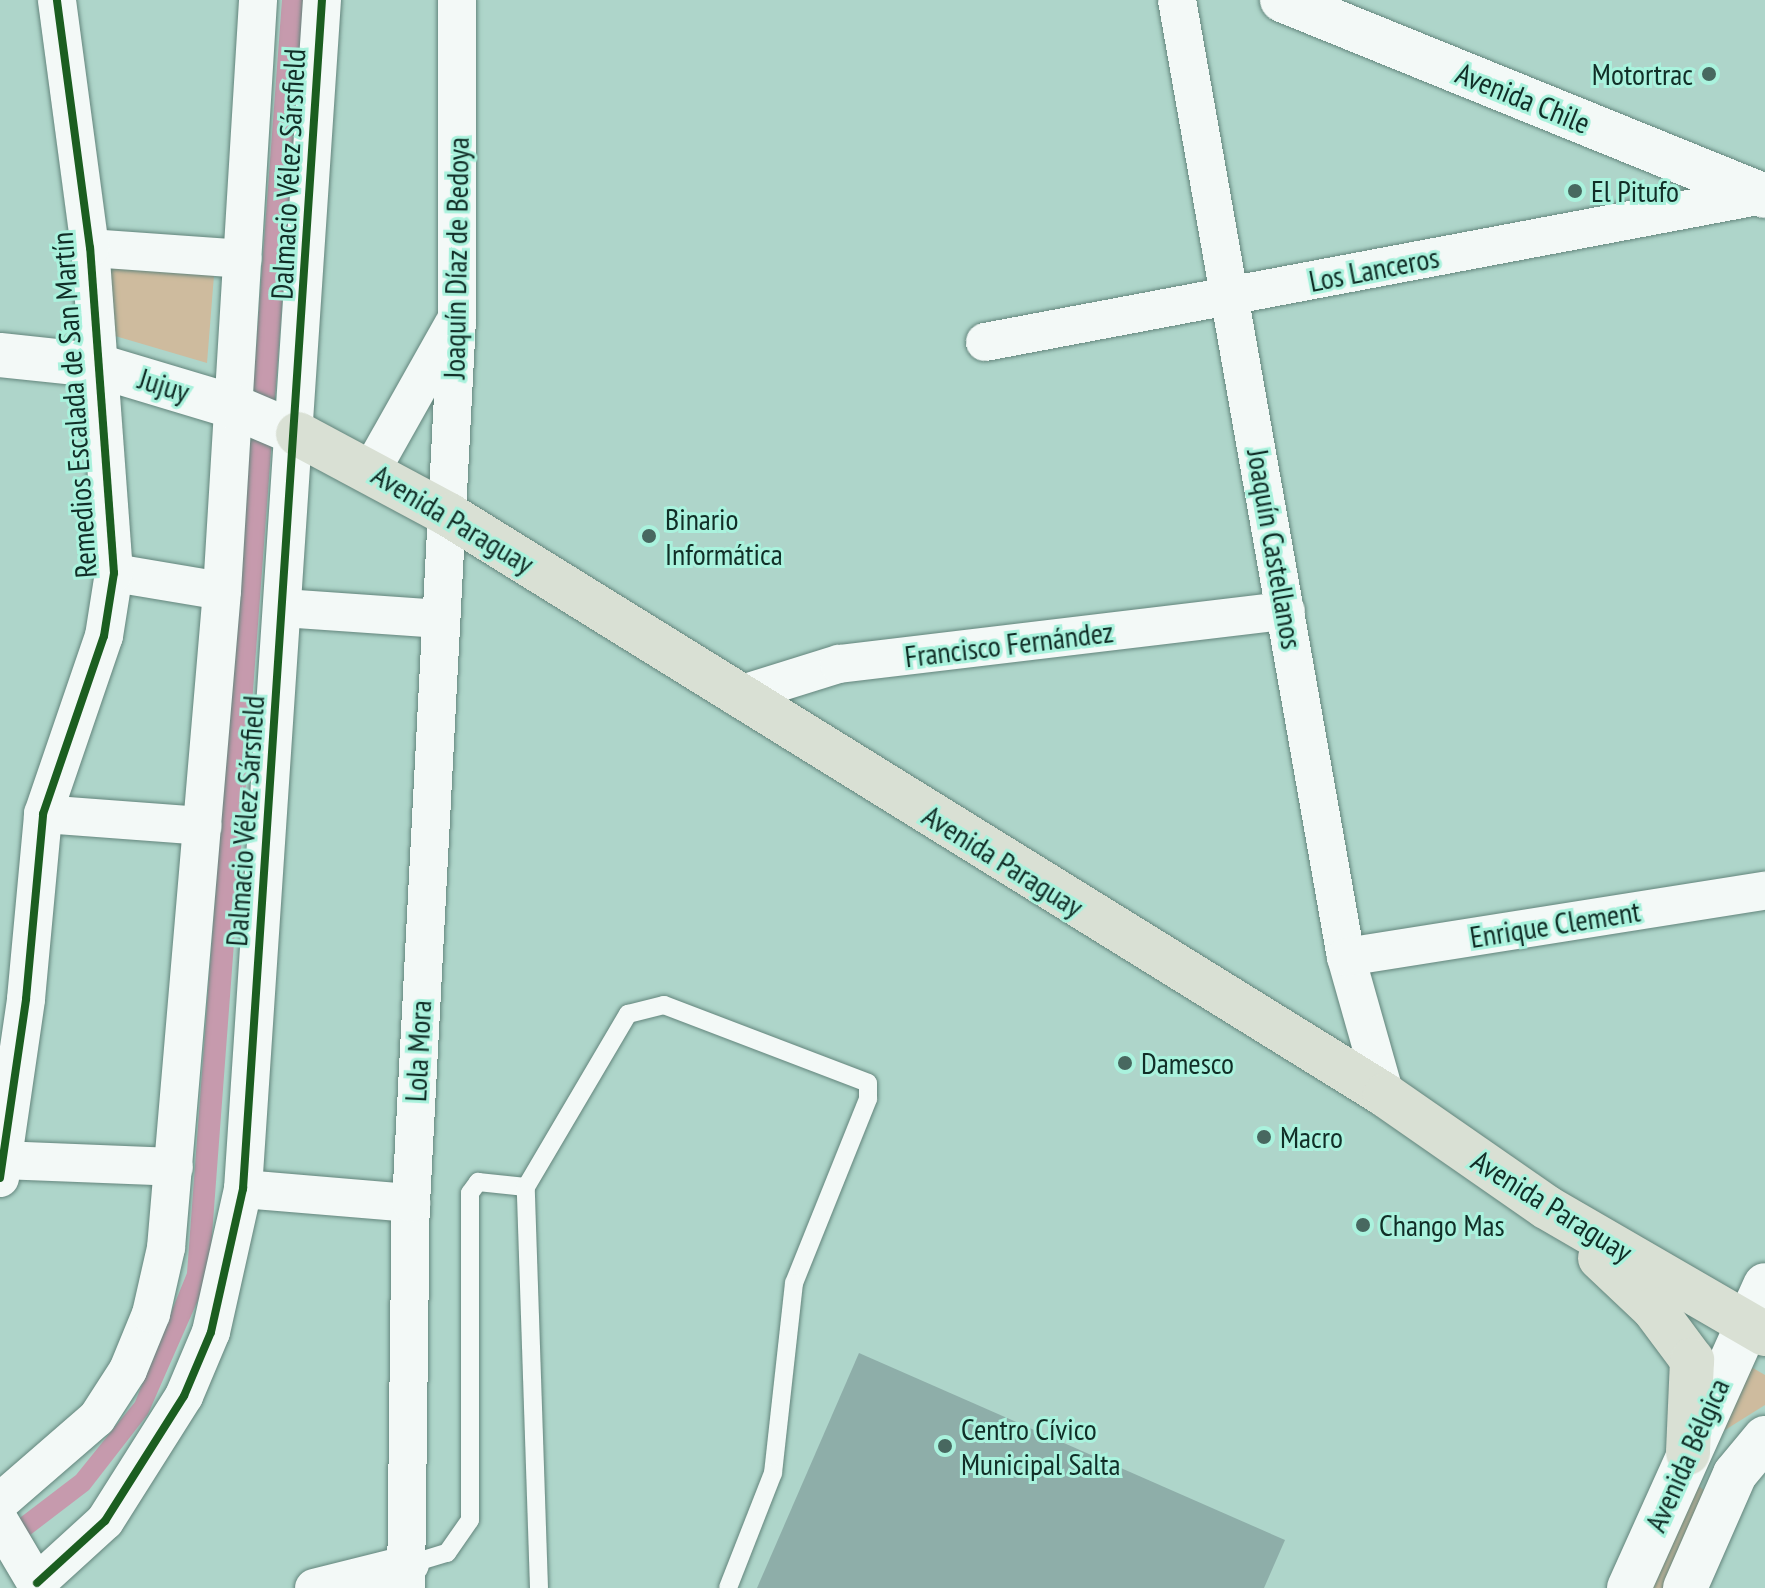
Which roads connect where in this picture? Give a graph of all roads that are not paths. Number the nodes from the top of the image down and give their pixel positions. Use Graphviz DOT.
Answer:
graph roads {
  1 [pos="57,0"];
  2 [pos="258,0"];
  3 [pos="322,0"];
  4 [pos="457,0"];
  5 [pos="1177,0"];
  6 [pos="1282,0"];
  7 [pos="1764,196"];
  8 [pos="90,248"];
  9 [pos="243,259"];
  10 [pos="1229,296"];
  11 [pos="457,319"];
  12 [pos="985,342"];
  13 [pos="0,355"];
  14 [pos="95,365"];
  15 [pos="232,406"];
  16 [pos="298,434"];
  17 [pos="372,469"];
  18 [pos="449,515"];
  19 [pos="114,573"];
  20 [pos="222,591"];
  21 [pos="284,608"];
  22 [pos="1286,611"];
  23 [pos="440,619"];
  24 [pos="736,696"];
  25 [pos="43,814"];
  26 [pos="203,826"];
  27 [pos="1765,891"];
  28 [pos="1346,957"];
  29 [pos="1385,1095"];
  30 [pos="174,1167"];
  31 [pos="2,1169"];
  32 [pos="526,1187"];
  33 [pos="243,1189"];
  34 [pos="411,1203"];
  35 [pos="1546,1207"];
  36 [pos="1765,1285"];
  37 [pos="1755,1328"];
  38 [pos="1765,1438"];
  39 [pos="1688,1453"];
  40 [pos="0,1502"];
  41 [pos="0,1522"];
  42 [pos="408,1576"];
  43 [pos="35,1578"];
  44 [pos="314,1588"];
  45 [pos="539,1588"];
  46 [pos="728,1588"];
  47 [pos="1629,1588"];
  48 [pos="1685,1588"];
  1 -- 8 [label="street, Remedios Escalada de San Martín"];
  2 -- 9 [label="street, Dalmacio Vélez Sársfield"];
  3 -- 16 [label="street, Dalmacio Vélez Sársfield"];
  4 -- 11 [label="street, Joaquín Díaz de Bedoya"];
  5 -- 10 [label="street, Joaquín Castellanos"];
  6 -- 7 [label="main road, Avenida Chile"];
  7 -- 10 [label="street, Los Lanceros"];
  8 -- 9 [label="street"];
  8 -- 14 [label="street, Remedios Escalada de San Martín"];
  9 -- 15 [label="street, Dalmacio Vélez Sársfield"];
  10 -- 12 [label="street, Los Lanceros"];
  10 -- 22 [label="street, Joaquín Castellanos"];
  11 -- 17 [label="street"];
  11 -- 18 [label="street, Joaquín Díaz de Bedoya"];
  13 -- 14 [label="main road, Jujuy"];
  14 -- 15 [label="main road, Jujuy"];
  14 -- 19 [label="street, Remedios Escalada de San Martín"];
  15 -- 16 [label="main road, Avenida Paraguay"];
  15 -- 20 [label="street, Dalmacio Vélez Sársfield"];
  16 -- 17 [label="main road, Avenida Paraguay"];
  16 -- 21 [label="street, Dalmacio Vélez Sársfield"];
  17 -- 18 [label="main road, Avenida Paraguay"];
  18 -- 23 [label="street, Lola Mora"];
  18 -- 24 [label="main road, Avenida Paraguay"];
  19 -- 20 [label="street"];
  19 -- 25 [label="street, Remedios Escalada de San Martín"];
  20 -- 26 [label="street, Dalmacio Vélez Sársfield"];
  21 -- 23 [label="street"];
  21 -- 33 [label="street, Dalmacio Vélez Sársfield"];
  22 -- 24 [label="street, Francisco Fernández"];
  22 -- 28 [label="street, Joaquín Castellanos"];
  23 -- 34 [label="street, Lola Mora"];
  24 -- 29 [label="main road, Avenida Paraguay"];
  25 -- 26 [label="street"];
  25 -- 31 [label="street, Remedios Escalada de San Martín"];
  26 -- 30 [label="street, Dalmacio Vélez Sársfield"];
  27 -- 28 [label="street, Enrique Clement"];
  28 -- 29 [label="street, Joaquín Castellanos"];
  29 -- 35 [label="main road, Avenida Paraguay"];
  30 -- 31 [label="street"];
  30 -- 40 [label="street, Dalmacio Vélez Sársfield"];
  32 -- 42 [label="lane"];
  32 -- 45 [label="lane"];
  32 -- 46 [label="lane"];
  33 -- 34 [label="street"];
  33 -- 43 [label="street, Dalmacio Vélez Sársfield"];
  34 -- 42 [label="street, Lola Mora"];
  35 -- 37 [label="main road, Avenida Paraguay"];
  35 -- 39 [label="main road"];
  36 -- 37 [label="main road, Avenida Bélgica"];
  37 -- 39 [label="main road, Avenida Bélgica"];
  38 -- 48 [label="main road, Avenida Bélgica"];
  39 -- 47 [label="main road, Avenida Bélgica"];
  41 -- 43 [label="street"];
  42 -- 44 [label="street"];
}
